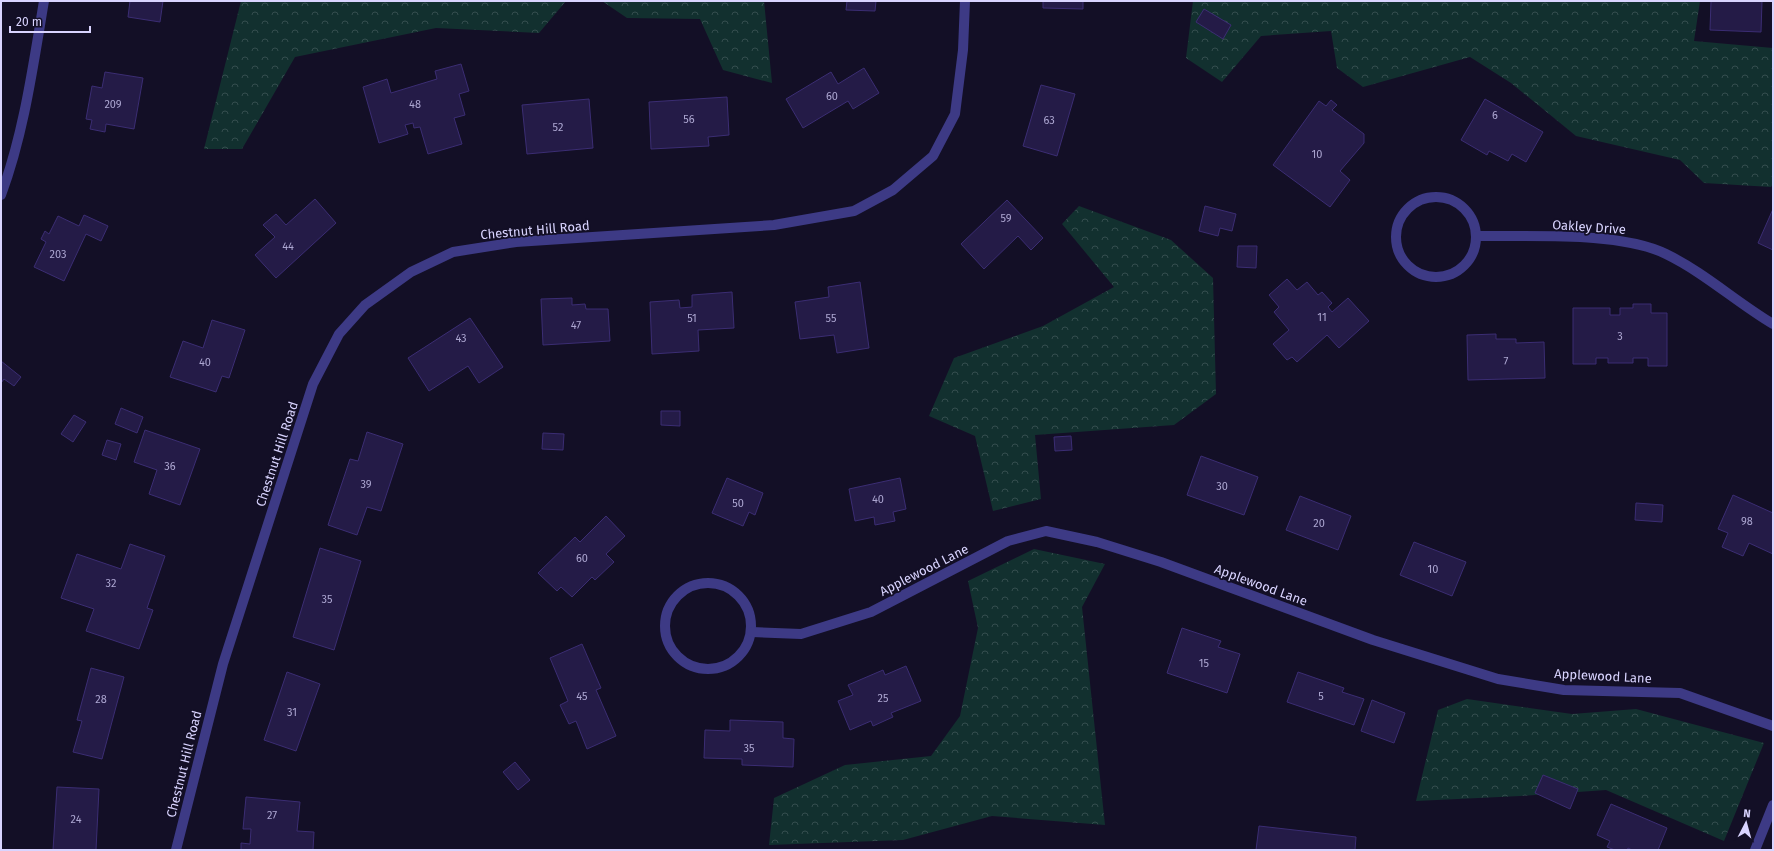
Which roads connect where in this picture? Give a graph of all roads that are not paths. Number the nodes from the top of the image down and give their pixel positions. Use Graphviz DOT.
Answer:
graph roads {
  1 [pos="44,1"];
  2 [pos="965,1"];
  3 [pos="1,195"];
  4 [pos="1476,236"];
  5 [pos="1773,324"];
  6 [pos="752,632"];
  7 [pos="1773,726"];
  8 [pos="1773,805"];
  9 [pos="176,850"];
  10 [pos="1754,850"];
  1 -- 3 [label="street"];
  2 -- 9 [label="street, Chestnut Hill Road"];
  4 -- 4 [label="street"];
  4 -- 5 [label="street, Oakley Drive"];
  6 -- 6 [label="street"];
  6 -- 7 [label="street, Applewood Lane"];
  8 -- 10 [label="street"];
}
